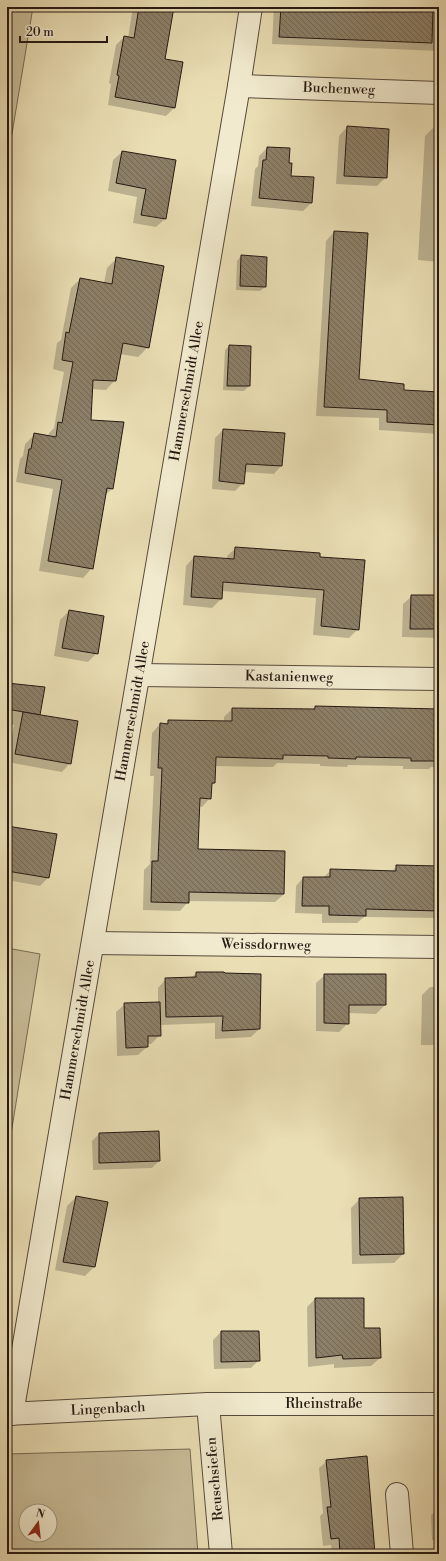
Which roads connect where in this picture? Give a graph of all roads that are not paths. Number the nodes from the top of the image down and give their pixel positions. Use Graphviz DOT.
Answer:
graph roads {
  1 [pos="251,7"];
  2 [pos="240,86"];
  3 [pos="439,93"];
  4 [pos="139,675"];
  5 [pos="439,679"];
  6 [pos="93,943"];
  7 [pos="439,947"];
  8 [pos="208,1404"];
  9 [pos="439,1404"];
  10 [pos="9,1412"];
  11 [pos="397,1494"];
  12 [pos="221,1554"];
  13 [pos="402,1554"];
  1 -- 2 [label="street, Hammerschmidt Allee"];
  2 -- 3 [label="street, Buchenweg"];
  2 -- 4 [label="street, Hammerschmidt Allee"];
  4 -- 5 [label="street, Kastanienweg"];
  4 -- 6 [label="street, Hammerschmidt Allee"];
  6 -- 7 [label="street, Weissdornweg"];
  6 -- 10 [label="street, Hammerschmidt Allee"];
  8 -- 9 [label="street, Rheinstraße"];
  8 -- 10 [label="street, Lingenbach"];
  8 -- 12 [label="street, Reuschsiefen"];
  11 -- 13 [label="street"];
}
